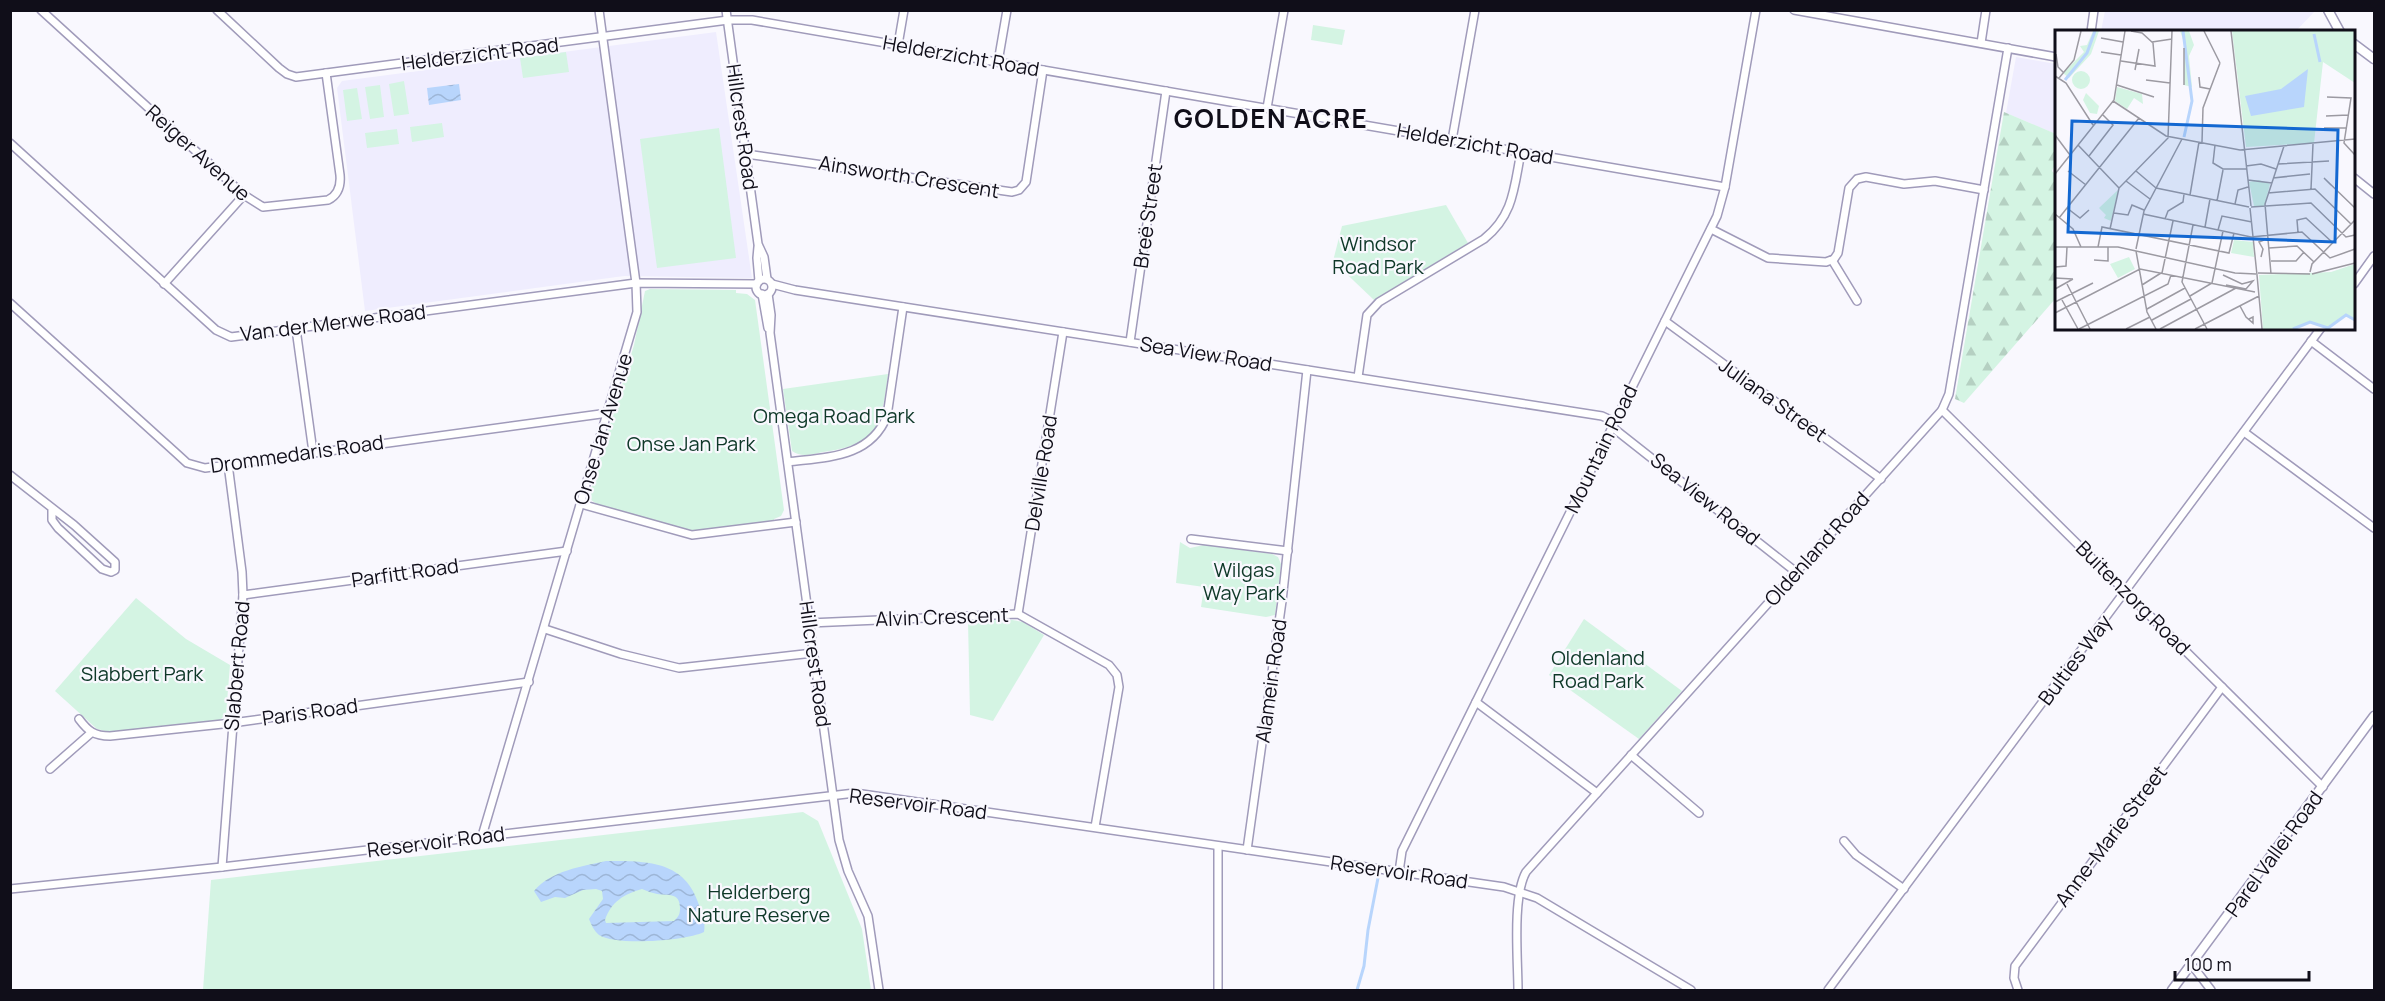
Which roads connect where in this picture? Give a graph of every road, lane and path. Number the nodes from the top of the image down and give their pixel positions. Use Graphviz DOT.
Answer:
graph roads {
  1 [pos="40,10"];
  2 [pos="216,10"];
  3 [pos="599,10"];
  4 [pos="726,10"];
  5 [pos="904,10"];
  6 [pos="1007,10"];
  7 [pos="1284,10"];
  8 [pos="1475,10"];
  9 [pos="1756,10"];
  10 [pos="1794,10"];
  11 [pos="1986,10"];
  12 [pos="2094,10"];
  13 [pos="2328,10"];
  14 [pos="728,20"];
  15 [pos="2091,30"];
  16 [pos="2339,30"];
  17 [pos="603,38"];
  18 [pos="1981,44"];
  19 [pos="898,45"];
  20 [pos="2355,45"];
  21 [pos="2008,48"];
  22 [pos="2055,57"];
  23 [pos="2374,59"];
  24 [pos="999,62"];
  25 [pos="1043,70"];
  26 [pos="326,73"];
  27 [pos="1166,91"];
  28 [pos="1267,108"];
  29 [pos="1452,140"];
  30 [pos="10,143"];
  31 [pos="1521,152"];
  32 [pos="746,154"];
  33 [pos="2355,179"];
  34 [pos="1725,187"];
  35 [pos="1984,190"];
  36 [pos="2374,194"];
  37 [pos="244,195"];
  38 [pos="1711,229"];
  39 [pos="2374,256"];
  40 [pos="1832,260"];
  41 [pos="636,283"];
  42 [pos="2355,283"];
  43 [pos="165,284"];
  44 [pos="764,287"];
  45 [pos="1857,301"];
  46 [pos="10,303"];
  47 [pos="903,307"];
  48 [pos="1665,321"];
  49 [pos="296,329"];
  50 [pos="2319,330"];
  51 [pos="1063,332"];
  52 [pos="2312,341"];
  53 [pos="1130,342"];
  54 [pos="1307,370"];
  55 [pos="1358,377"];
  56 [pos="2374,389"];
  57 [pos="1942,410"];
  58 [pos="608,413"];
  59 [pos="1614,424"];
  60 [pos="2244,432"];
  61 [pos="313,452"];
  62 [pos="788,462"];
  63 [pos="228,464"];
  64 [pos="10,475"];
  65 [pos="1881,479"];
  66 [pos="581,504"];
  67 [pos="52,510"];
  68 [pos="796,522"];
  69 [pos="2374,528"];
  70 [pos="1191,538"];
  71 [pos="567,551"];
  72 [pos="1288,551"];
  73 [pos="1796,572"];
  74 [pos="2127,590"];
  75 [pos="243,595"];
  76 [pos="1018,614"];
  77 [pos="809,623"];
  78 [pos="545,629"];
  79 [pos="813,653"];
  80 [pos="529,682"];
  81 [pos="2222,687"];
  82 [pos="1476,702"];
  83 [pos="2374,716"];
  84 [pos="79,719"];
  85 [pos="232,723"];
  86 [pos="91,733"];
  87 [pos="1631,755"];
  88 [pos="50,769"];
  89 [pos="2323,786"];
  90 [pos="1597,793"];
  91 [pos="832,795"];
  92 [pos="1699,813"];
  93 [pos="1095,827"];
  94 [pos="482,837"];
  95 [pos="1845,841"];
  96 [pos="1218,846"];
  97 [pos="1246,850"];
  98 [pos="222,867"];
  99 [pos="1399,872"];
  100 [pos="10,889"];
  101 [pos="1904,889"];
  102 [pos="1521,892"];
  103 [pos="2192,965"];
  104 [pos="879,990"];
  105 [pos="1218,990"];
  106 [pos="1518,990"];
  107 [pos="1690,990"];
  108 [pos="1828,990"];
  109 [pos="2018,990"];
  110 [pos="2172,990"];
  111 [pos="2211,990"];
  1 -- 37 [label="street, Reiger Avenue"];
  2 -- 26 [label="street, Helderzicht Road"];
  3 -- 17 [label="street, Onse Jan Avenue"];
  4 -- 14 [label="street, Hillcrest Road"];
  5 -- 19 [label="street"];
  6 -- 24 [label="street"];
  7 -- 28 [label="street"];
  8 -- 29 [label="street"];
  9 -- 34 [label="street, Mountain Road"];
  10 -- 18 [label="street"];
  11 -- 18 [label="street"];
  12 -- 15 [label="street"];
  13 -- 16 [label="street"];
  14 -- 17 [label="street, Helderzicht Road"];
  14 -- 19 [label="street, Helderzicht Road"];
  14 -- 32 [label="street, Hillcrest Road"];
  17 -- 26 [label="street, Helderzicht Road"];
  17 -- 41 [label="street, Onse Jan Avenue"];
  18 -- 21 [label="street"];
  19 -- 24 [label="street, Helderzicht Road"];
  20 -- 23 [label="street"];
  21 -- 22 [label="street"];
  21 -- 35 [label="street, Oldenland Road"];
  24 -- 25 [label="street, Helderzicht Road"];
  25 -- 27 [label="street, Helderzicht Road"];
  25 -- 32 [label="street, Ainsworth Crescent"];
  26 -- 37 [label="street, Reiger Avenue"];
  27 -- 28 [label="street, Helderzicht Road"];
  27 -- 53 [label="street, Breë Street"];
  28 -- 29 [label="street, Helderzicht Road"];
  29 -- 31 [label="street, Helderzicht Road"];
  30 -- 43 [label="street, Van der Merwe Road"];
  31 -- 34 [label="street, Helderzicht Road"];
  31 -- 55 [label="street"];
  32 -- 44 [label="street, Hillcrest Road"];
  33 -- 36 [label="street"];
  34 -- 38 [label="street, Mountain Road"];
  35 -- 40 [label="street"];
  35 -- 57 [label="street, Oldenland Road"];
  37 -- 43 [label="street"];
  38 -- 40 [label="street"];
  38 -- 48 [label="street, Mountain Road"];
  39 -- 42 [label="street"];
  40 -- 45 [label="street"];
  41 -- 44 [label="street, Van der Merwe Road"];
  41 -- 49 [label="street, Van der Merwe Road"];
  41 -- 58 [label="street, Onse Jan Avenue"];
  43 -- 49 [label="street, Van der Merwe Road"];
  44 -- 47 [label="street, Sea View Road"];
  44 -- 62 [label="street, Hillcrest Road"];
  46 -- 63 [label="street, Drommedaris Road"];
  47 -- 51 [label="street, Sea View Road"];
  47 -- 62 [label="street"];
  48 -- 59 [label="street, Mountain Road"];
  48 -- 65 [label="street, Juliana Street"];
  49 -- 61 [label="street"];
  50 -- 52 [label="street, Bulties Way"];
  51 -- 53 [label="street, Sea View Road"];
  51 -- 76 [label="street, Delville Road"];
  52 -- 56 [label="street"];
  52 -- 60 [label="street, Bulties Way"];
  53 -- 54 [label="street, Sea View Road"];
  54 -- 55 [label="street, Sea View Road"];
  54 -- 72 [label="street, Alamein Road"];
  55 -- 59 [label="street, Sea View Road"];
  57 -- 65 [label="street, Oldenland Road"];
  57 -- 74 [label="street, Buitenzorg Road"];
  58 -- 61 [label="street, Drommedaris Road"];
  58 -- 66 [label="street, Onse Jan Avenue"];
  59 -- 73 [label="street, Sea View Road"];
  59 -- 82 [label="street, Mountain Road"];
  60 -- 69 [label="street"];
  60 -- 74 [label="street, Bulties Way"];
  61 -- 63 [label="street, Drommedaris Road"];
  62 -- 68 [label="street, Hillcrest Road"];
  63 -- 75 [label="street, Slabbert Road"];
  64 -- 67 [label="street"];
  65 -- 73 [label="street, Oldenland Road"];
  66 -- 68 [label="street"];
  66 -- 71 [label="street, Onse Jan Avenue"];
  67 -- 67 [label="street"];
  68 -- 77 [label="street, Hillcrest Road"];
  70 -- 72 [label="street"];
  71 -- 75 [label="street, Parfitt Road"];
  71 -- 78 [label="street, Onse Jan Avenue"];
  72 -- 97 [label="street, Alamein Road"];
  73 -- 87 [label="street, Oldenland Road"];
  74 -- 81 [label="street, Buitenzorg Road"];
  74 -- 101 [label="street, Bulties Way"];
  75 -- 85 [label="street, Slabbert Road"];
  76 -- 77 [label="street, Alvin Crescent"];
  76 -- 93 [label="street, Alvin Crescent"];
  77 -- 79 [label="street, Hillcrest Road"];
  78 -- 79 [label="street"];
  78 -- 80 [label="street, Onse Jan Avenue"];
  79 -- 91 [label="street, Hillcrest Road"];
  80 -- 85 [label="street, Paris Road"];
  80 -- 94 [label="street, Onse Jan Avenue"];
  81 -- 89 [label="street, Buitenzorg Road"];
  81 -- 109 [label="street, Anne-Marie Street"];
  82 -- 90 [label="street"];
  82 -- 99 [label="street, Mountain Road"];
  83 -- 89 [label="street, Parel Vallei Road"];
  84 -- 86 [label="street"];
  85 -- 86 [label="street, Paris Road"];
  85 -- 98 [label="street, Slabbert Road"];
  86 -- 88 [label="street"];
  87 -- 90 [label="street, Oldenland Road"];
  87 -- 92 [label="street"];
  89 -- 103 [label="street, Parel Vallei Road"];
  90 -- 102 [label="street, Oldenland Road"];
  91 -- 93 [label="street, Reservoir Road"];
  91 -- 94 [label="street, Reservoir Road"];
  91 -- 104 [label="street, Hillcrest Road"];
  93 -- 96 [label="street, Reservoir Road"];
  94 -- 98 [label="street, Reservoir Road"];
  95 -- 101 [label="street"];
  96 -- 97 [label="street, Reservoir Road"];
  96 -- 105 [label="street"];
  97 -- 99 [label="street, Reservoir Road"];
  98 -- 100 [label="street, Reservoir Road"];
  99 -- 102 [label="street, Reservoir Road"];
  101 -- 108 [label="street, Bulties Way"];
  102 -- 106 [label="street, Oldenland Road"];
  102 -- 107 [label="street, Reservoir Road"];
  103 -- 110 [label="street, Parel Vallei Road"];
  103 -- 111 [label="street"];
}
